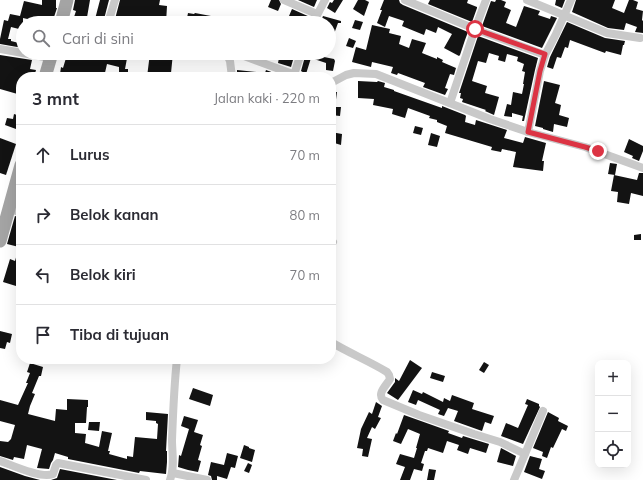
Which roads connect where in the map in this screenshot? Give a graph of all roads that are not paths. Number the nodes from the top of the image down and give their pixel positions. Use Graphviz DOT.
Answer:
graph roads {
  1 [pos="68,0"];
  2 [pos="115,0"];
  3 [pos="284,0"];
  4 [pos="325,0"];
  5 [pos="405,0"];
  6 [pos="486,0"];
  7 [pos="527,0"];
  8 [pos="571,0"];
  9 [pos="317,14"];
  10 [pos="564,15"];
  11 [pos="63,16"];
  12 [pos="110,16"];
  13 [pos="475,29"];
  14 [pos="640,38"];
  15 [pos="0,49"];
  16 [pos="16,51"];
  17 [pos="545,54"];
  18 [pos="50,60"];
  19 [pos="230,60"];
  20 [pos="255,60"];
  21 [pos="300,60"];
  22 [pos="46,72"];
  23 [pos="231,72"];
  24 [pos="287,72"];
  25 [pos="299,72"];
  26 [pos="336,80"];
  27 [pos="450,103"];
  28 [pos="528,132"];
  29 [pos="643,168"];
  30 [pos="15,210"];
  31 [pos="0,241"];
  32 [pos="336,345"];
  33 [pos="176,364"];
  34 [pos="543,411"];
  35 [pos="525,454"];
  36 [pos="0,461"];
  37 [pos="172,476"];
  38 [pos="146,480"];
  39 [pos="207,480"];
  40 [pos="514,480"];
  1 -- 11 [label="main road"];
  2 -- 12 [label="street"];
  3 -- 9 [label="street"];
  4 -- 9 [label="street"];
  5 -- 13 [label="street"];
  6 -- 13 [label="street"];
  7 -- 10 [label="street"];
  8 -- 10 [label="street"];
  10 -- 14 [label="street"];
  10 -- 17 [label="street"];
  13 -- 17 [label="street"];
  13 -- 27 [label="street"];
  15 -- 16 [label="street"];
  17 -- 28 [label="street"];
  18 -- 22 [label="main road"];
  19 -- 23 [label="street"];
  20 -- 24 [label="street"];
  21 -- 25 [label="street"];
  26 -- 27 [label="street"];
  27 -- 28 [label="street"];
  28 -- 29 [label="street"];
  30 -- 31 [label="main road"];
  32 -- 35 [label="street"];
  33 -- 37 [label="street"];
  34 -- 35 [label="street"];
  35 -- 40 [label="street"];
  36 -- 38 [label="street"];
  37 -- 39 [label="street"];
}
